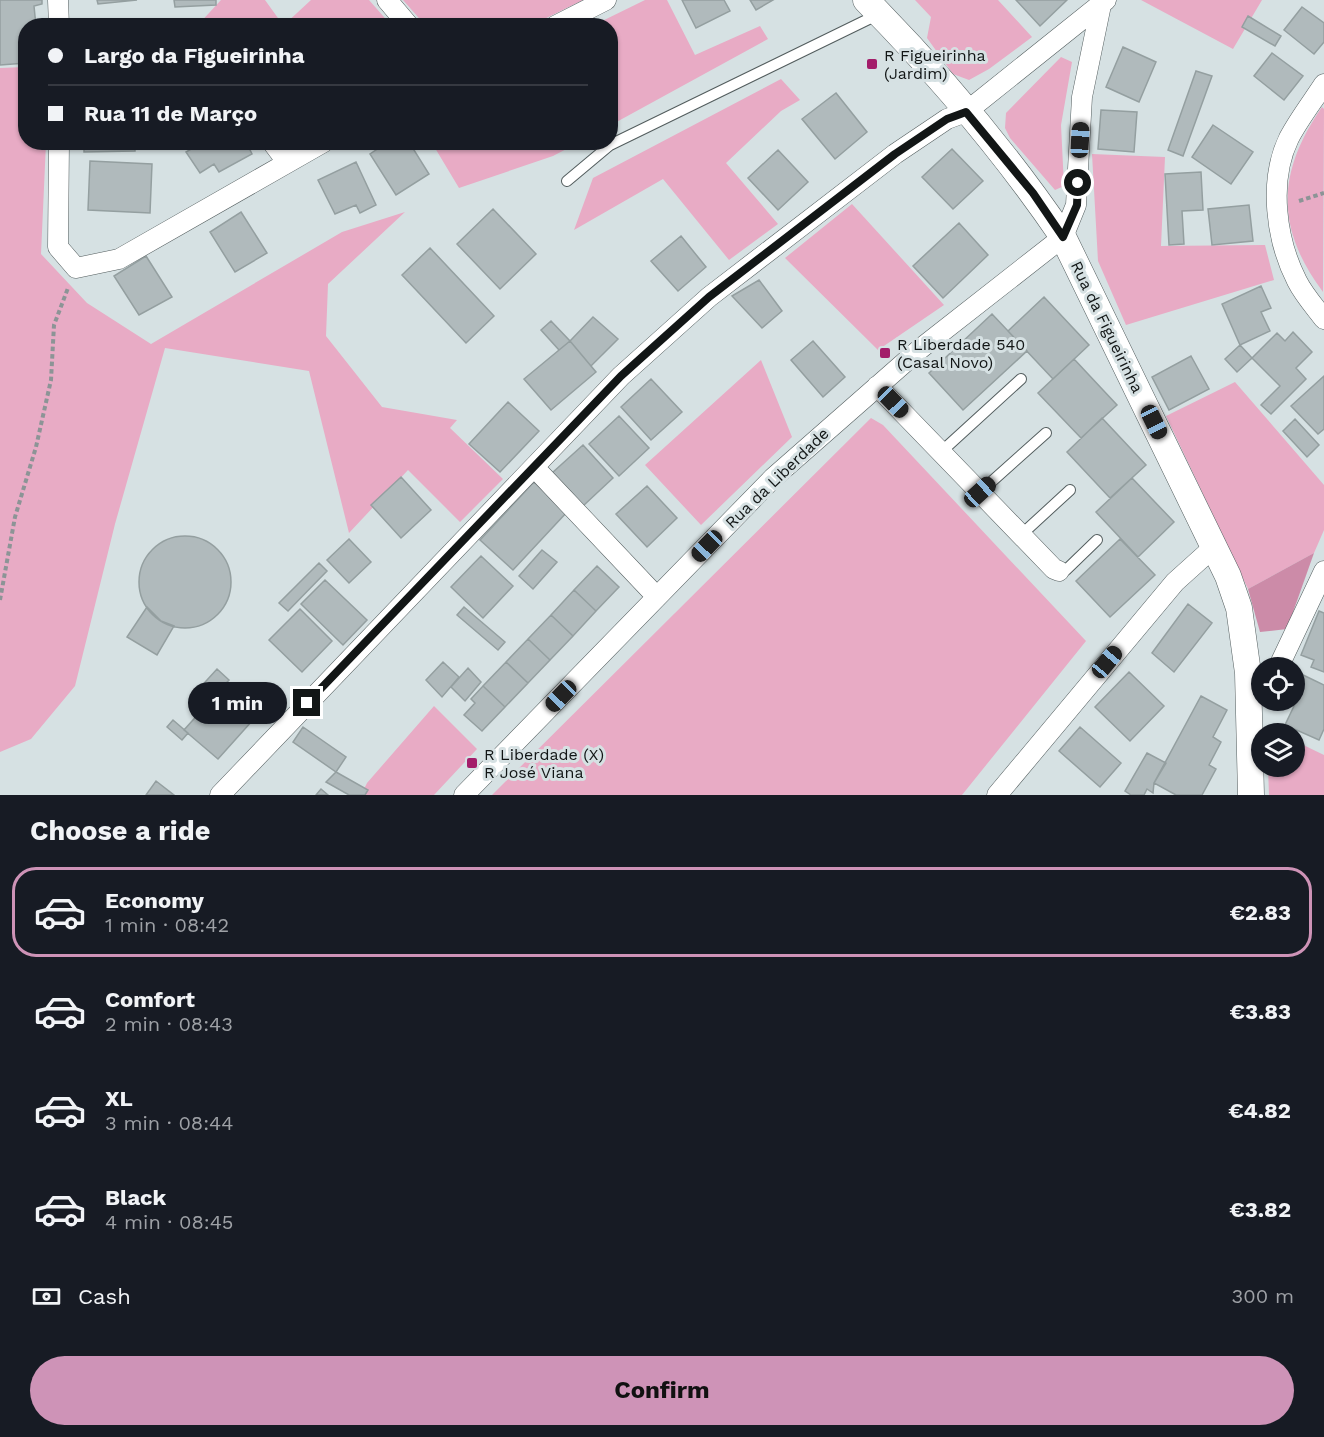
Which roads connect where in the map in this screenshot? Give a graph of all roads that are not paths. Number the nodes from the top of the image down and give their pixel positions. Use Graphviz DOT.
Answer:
graph roads {
  1 [pos="58,0"];
  2 [pos="387,0"];
  3 [pos="606,0"];
  4 [pos="1103,2"];
  5 [pos="873,7"];
  6 [pos="59,18"];
  7 [pos="402,18"];
  8 [pos="571,18"];
  9 [pos="1324,84"];
  10 [pos="966,112"];
  11 [pos="618,141"];
  12 [pos="59,150"];
  13 [pos="278,150"];
  14 [pos="309,150"];
  15 [pos="604,150"];
  16 [pos="287,162"];
  17 [pos="567,181"];
  18 [pos="1063,237"];
  19 [pos="1324,318"];
  20 [pos="1022,379"];
  21 [pos="876,386"];
  22 [pos="1046,433"];
  23 [pos="942,452"];
  24 [pos="534,467"];
  25 [pos="1070,490"];
  26 [pos="980,492"];
  27 [pos="1021,535"];
  28 [pos="1096,540"];
  29 [pos="1215,546"];
  30 [pos="1059,571"];
  31 [pos="1324,572"];
  32 [pos="657,597"];
  33 [pos="1283,657"];
  34 [pos="1256,712"];
  35 [pos="228,792"];
  36 [pos="464,795"];
  37 [pos="997,795"];
  38 [pos="1251,795"];
  1 -- 6 [label="street"];
  2 -- 7 [label="street"];
  3 -- 8 [label="street"];
  4 -- 10 [label="street"];
  4 -- 18 [label="street"];
  5 -- 10 [label="street, Rua da Figueirinha"];
  5 -- 11 [label="lane"];
  9 -- 19 [label="street"];
  10 -- 18 [label="street, Rua da Figueirinha"];
  10 -- 24 [label="street"];
  12 -- 16 [label="street"];
  13 -- 16 [label="street"];
  14 -- 16 [label="street"];
  15 -- 17 [label="lane"];
  18 -- 21 [label="street, Rua da Liberdade"];
  18 -- 29 [label="street, Rua da Figueirinha"];
  20 -- 23 [label="lane"];
  21 -- 23 [label="street"];
  21 -- 32 [label="street, Rua da Liberdade"];
  22 -- 26 [label="lane"];
  23 -- 26 [label="street"];
  24 -- 32 [label="street"];
  24 -- 35 [label="street"];
  25 -- 27 [label="lane"];
  26 -- 27 [label="street"];
  27 -- 30 [label="street"];
  28 -- 30 [label="lane"];
  29 -- 34 [label="street, Rua da Figueirinha"];
  29 -- 37 [label="street"];
  31 -- 33 [label="street"];
  32 -- 36 [label="street, Rua da Liberdade"];
  34 -- 38 [label="street, Rua da Figueirinha"];
}
